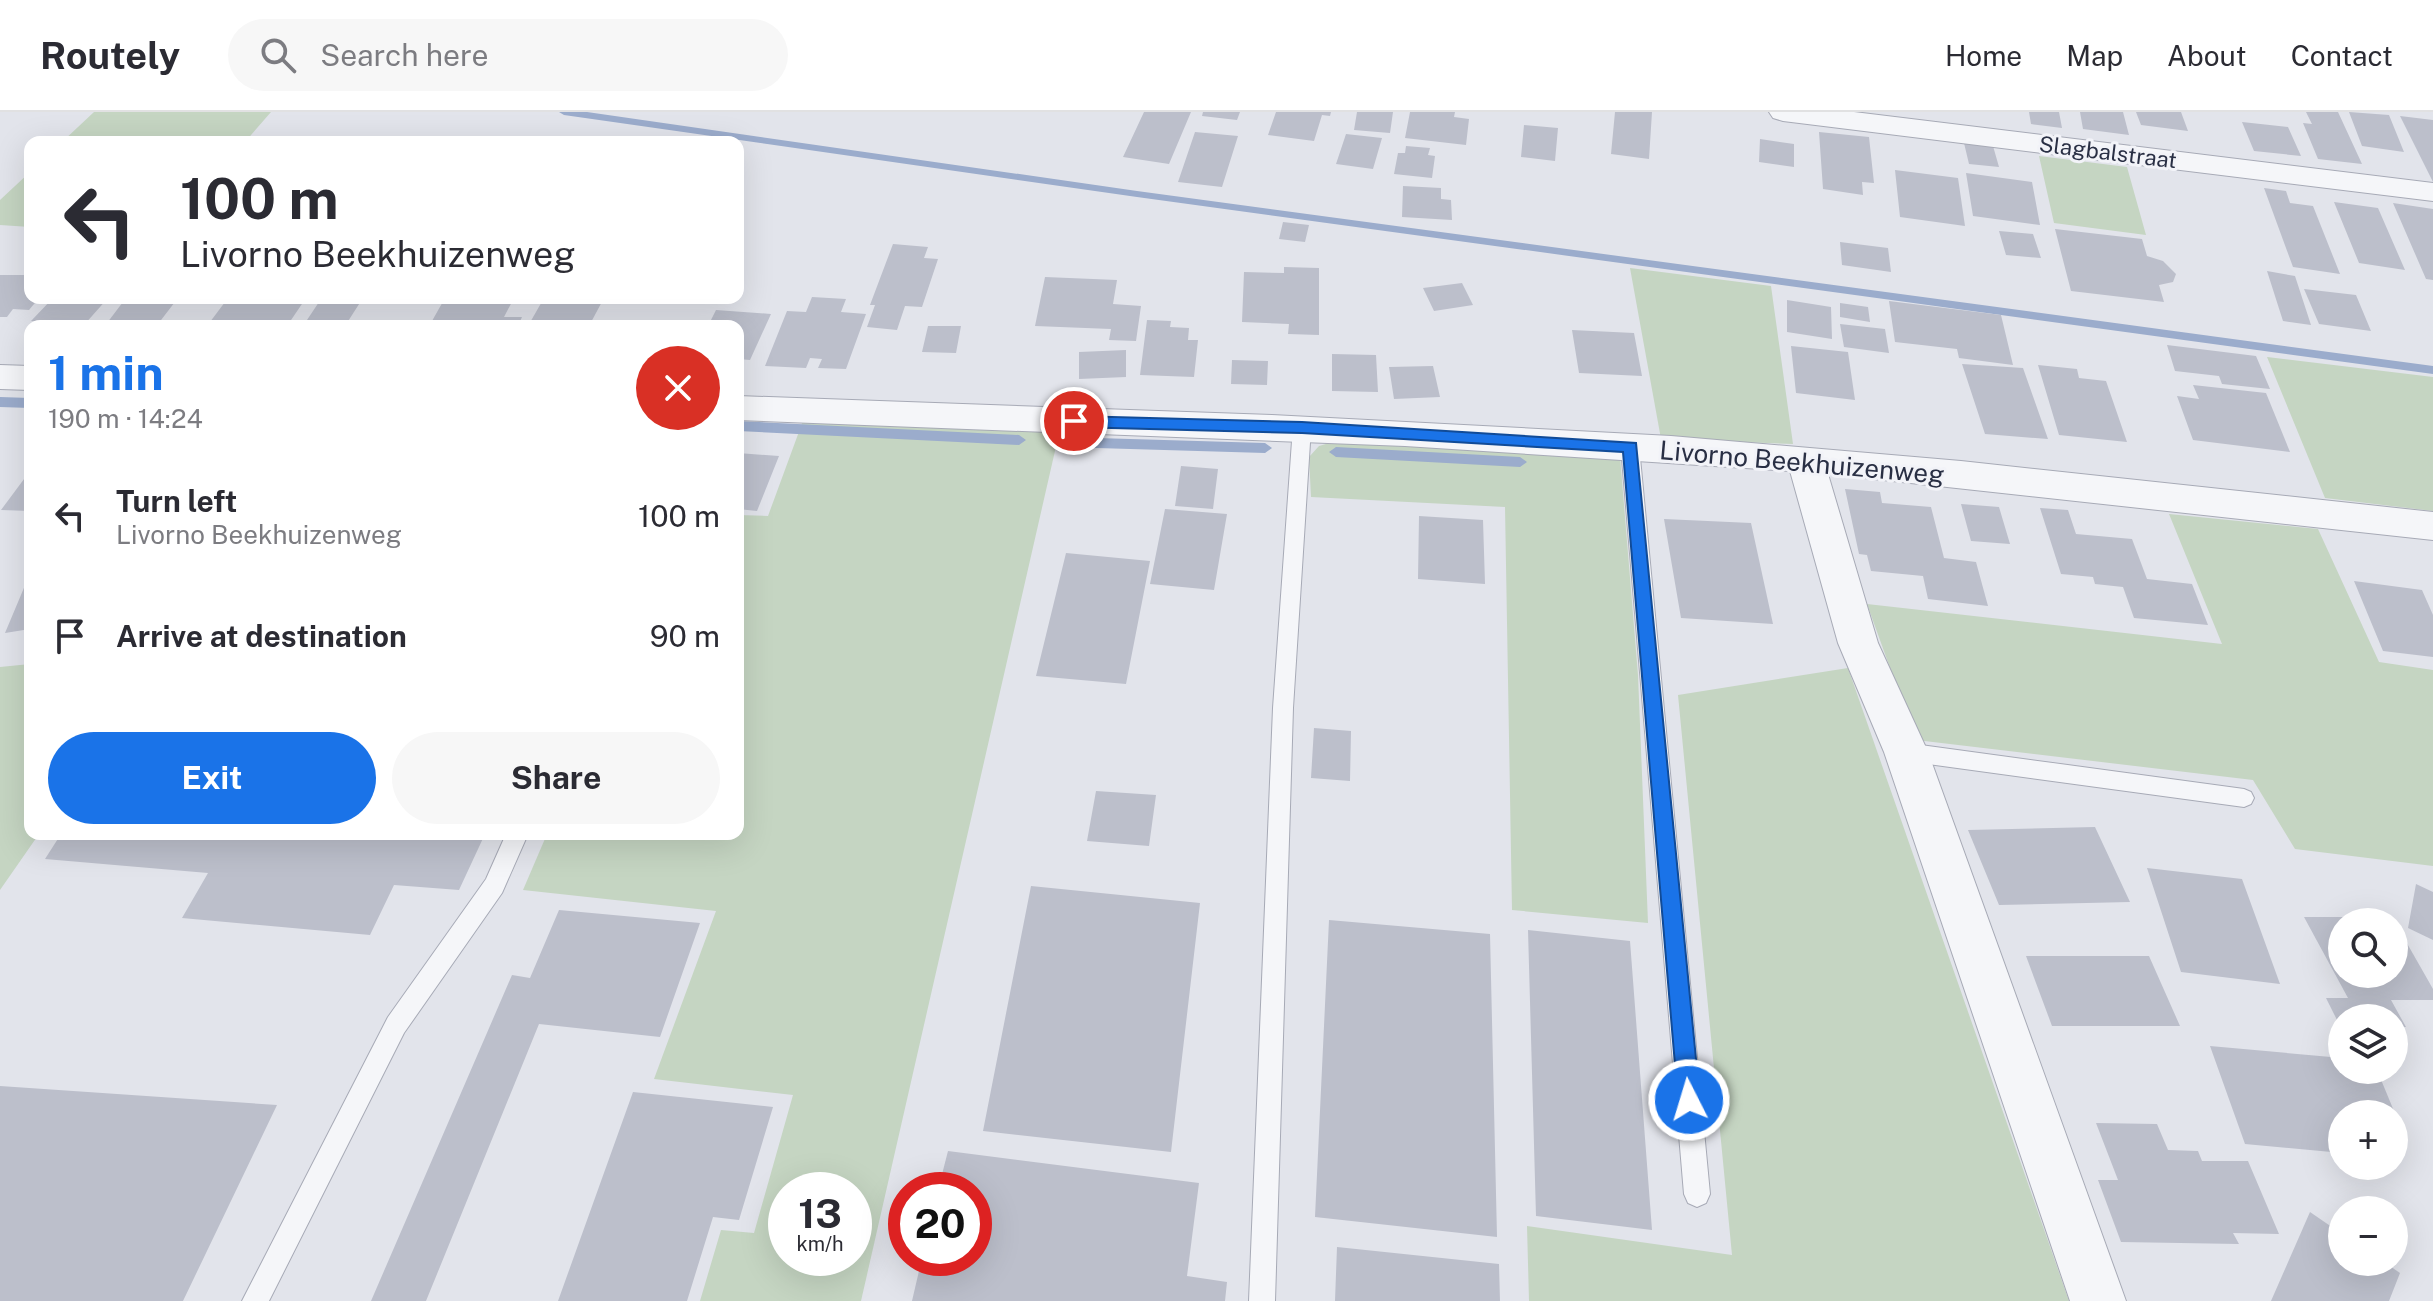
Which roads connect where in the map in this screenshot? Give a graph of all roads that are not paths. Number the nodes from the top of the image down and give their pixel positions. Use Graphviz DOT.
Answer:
graph roads {
  1 [pos="1783,112"];
  2 [pos="2433,192"];
  3 [pos="0,377"];
  4 [pos="24,378"];
  5 [pos="744,408"];
  6 [pos="1302,427"];
  7 [pos="1630,447"];
  8 [pos="1805,459"];
  9 [pos="2433,526"];
  10 [pos="1906,752"];
  11 [pos="2244,798"];
  12 [pos="514,840"];
  13 [pos="1697,1194"];
  14 [pos="255,1301"];
  15 [pos="1262,1301"];
  16 [pos="2098,1301"];
  1 -- 2 [label="street, Slagbalstraat"];
  3 -- 4 [label="street"];
  5 -- 6 [label="street, Livorno Beekhuizenweg"];
  6 -- 7 [label="street, Livorno Beekhuizenweg"];
  6 -- 15 [label="lane"];
  7 -- 8 [label="street, Livorno Beekhuizenweg"];
  7 -- 13 [label="lane"];
  8 -- 9 [label="street, Livorno Beekhuizenweg"];
  8 -- 10 [label="street"];
  10 -- 11 [label="lane"];
  10 -- 16 [label="street"];
  12 -- 14 [label="lane"];
}
